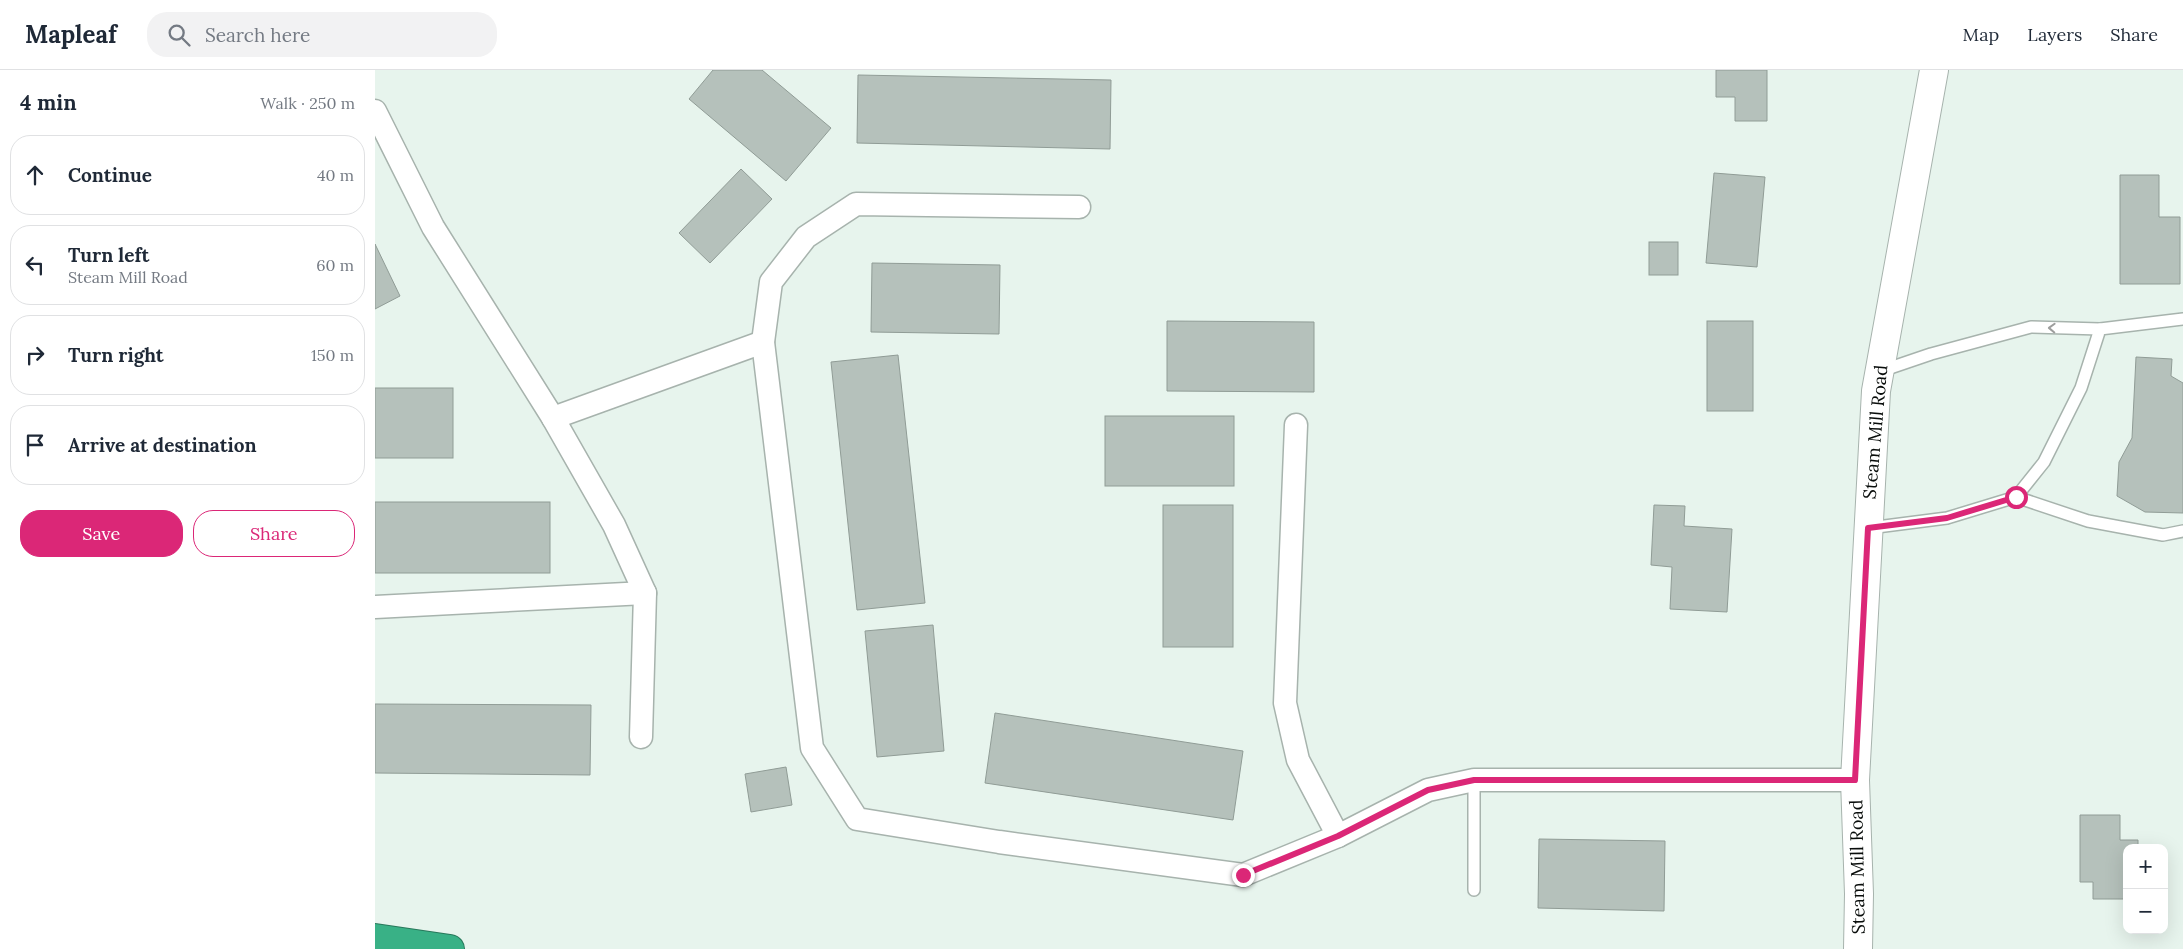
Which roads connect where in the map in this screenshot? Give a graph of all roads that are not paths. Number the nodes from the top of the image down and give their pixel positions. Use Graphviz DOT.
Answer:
graph roads {
  1 [pos="1934,70"];
  2 [pos="375,112"];
  3 [pos="1079,207"];
  4 [pos="2183,319"];
  5 [pos="2101,329"];
  6 [pos="763,342"];
  7 [pos="1879,372"];
  8 [pos="553,418"];
  9 [pos="1296,425"];
  10 [pos="2016,497"];
  11 [pos="1868,528"];
  12 [pos="2183,531"];
  13 [pos="645,593"];
  14 [pos="375,607"];
  15 [pos="641,737"];
  16 [pos="1474,780"];
  17 [pos="1855,780"];
  18 [pos="1338,836"];
  19 [pos="1474,890"];
  20 [pos="375,938"];
  21 [pos="450,949"];
  22 [pos="1858,949"];
  1 -- 7 [label="street, Steam Mill Road"];
  2 -- 8 [label="street"];
  3 -- 6 [label="street"];
  4 -- 5 [label="lane"];
  5 -- 7 [label="lane, one-way"];
  5 -- 10 [label="lane"];
  6 -- 8 [label="street"];
  6 -- 18 [label="street"];
  7 -- 11 [label="street, Steam Mill Road"];
  8 -- 13 [label="street"];
  9 -- 18 [label="street"];
  10 -- 11 [label="lane"];
  10 -- 12 [label="lane"];
  11 -- 17 [label="street, Steam Mill Road"];
  13 -- 14 [label="street"];
  13 -- 15 [label="street"];
  16 -- 17 [label="street"];
  16 -- 18 [label="street"];
  16 -- 19 [label="lane"];
  17 -- 22 [label="street, Steam Mill Road"];
  20 -- 21 [label="highway"];
}
